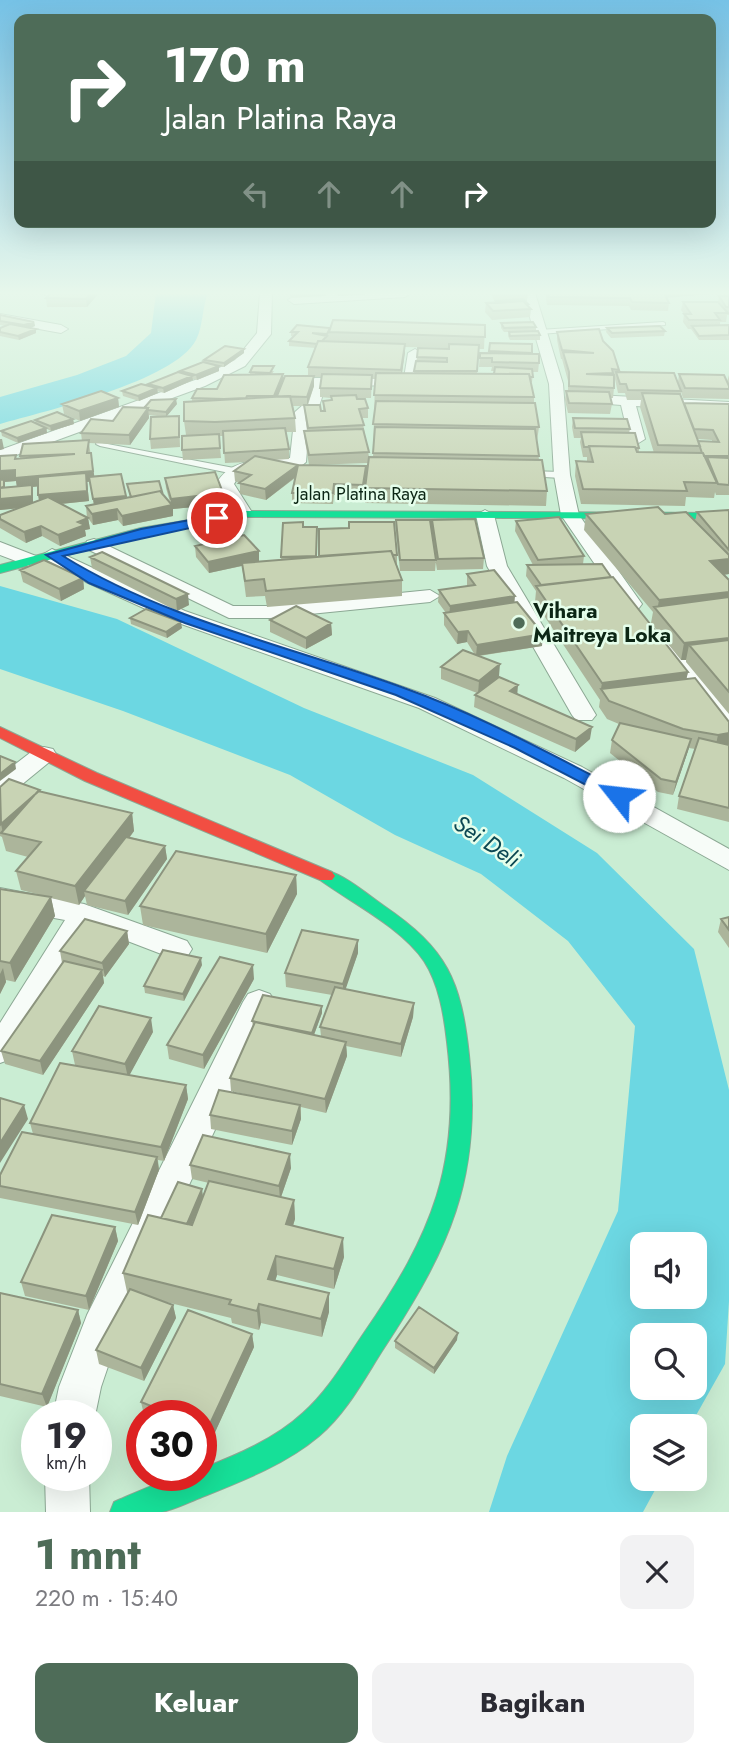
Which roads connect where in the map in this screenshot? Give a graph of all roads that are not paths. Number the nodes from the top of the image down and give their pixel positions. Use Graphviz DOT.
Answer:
graph roads {
  1 [pos="239,364"];
  2 [pos="415,364"];
  3 [pos="546,364"];
  4 [pos="267,381"];
  5 [pos="321,382"];
  6 [pos="551,388"];
  7 [pos="627,401"];
  8 [pos="729,407"];
  9 [pos="638,439"];
  10 [pos="100,444"];
  11 [pos="0,456"];
  12 [pos="234,471"];
  13 [pos="522,473"];
  14 [pos="562,474"];
  15 [pos="244,514"];
  16 [pos="485,515"];
  17 [pos="570,515"];
  18 [pos="729,516"];
  19 [pos="94,545"];
  20 [pos="0,548"];
  21 [pos="52,555"];
  22 [pos="29,560"];
  23 [pos="0,569"];
  24 [pos="430,596"];
  25 [pos="584,715"];
  26 [pos="729,723"];
  27 [pos="0,732"];
  28 [pos="44,754"];
  29 [pos="0,789"];
  30 [pos="729,860"];
  31 [pos="0,898"];
  32 [pos="84,914"];
  33 [pos="177,949"];
  34 [pos="259,1002"];
  35 [pos="0,1050"];
  36 [pos="77,1400"];
  37 [pos="67,1491"];
  38 [pos="68,1512"];
  39 [pos="124,1512"];
  1 -- 11 [label="street"];
  2 -- 5 [label="street"];
  3 -- 6 [label="street"];
  4 -- 5 [label="street"];
  5 -- 12 [label="street"];
  6 -- 7 [label="street"];
  6 -- 14 [label="street"];
  7 -- 8 [label="street"];
  7 -- 9 [label="street"];
  10 -- 12 [label="lane"];
  12 -- 15 [label="street"];
  13 -- 14 [label="lane"];
  14 -- 17 [label="street"];
  15 -- 16 [label="street, Jalan Platina Raya"];
  15 -- 19 [label="street, Jalan Platina Raya"];
  16 -- 17 [label="street, Jalan Platina Raya"];
  16 -- 25 [label="street"];
  17 -- 18 [label="street, Jalan Platina Raya"];
  17 -- 26 [label="street"];
  19 -- 21 [label="street, Jalan Platina Raya"];
  19 -- 24 [label="street"];
  20 -- 22 [label="street"];
  21 -- 22 [label="street, Jalan Platina Raya"];
  21 -- 30 [label="street"];
  22 -- 23 [label="street, Jalan Platina Raya"];
  27 -- 28 [label="street"];
  28 -- 29 [label="street"];
  28 -- 39 [label="street"];
  31 -- 32 [label="street"];
  32 -- 33 [label="street"];
  32 -- 35 [label="street"];
  34 -- 36 [label="street"];
  37 -- 38 [label="street"];
}
